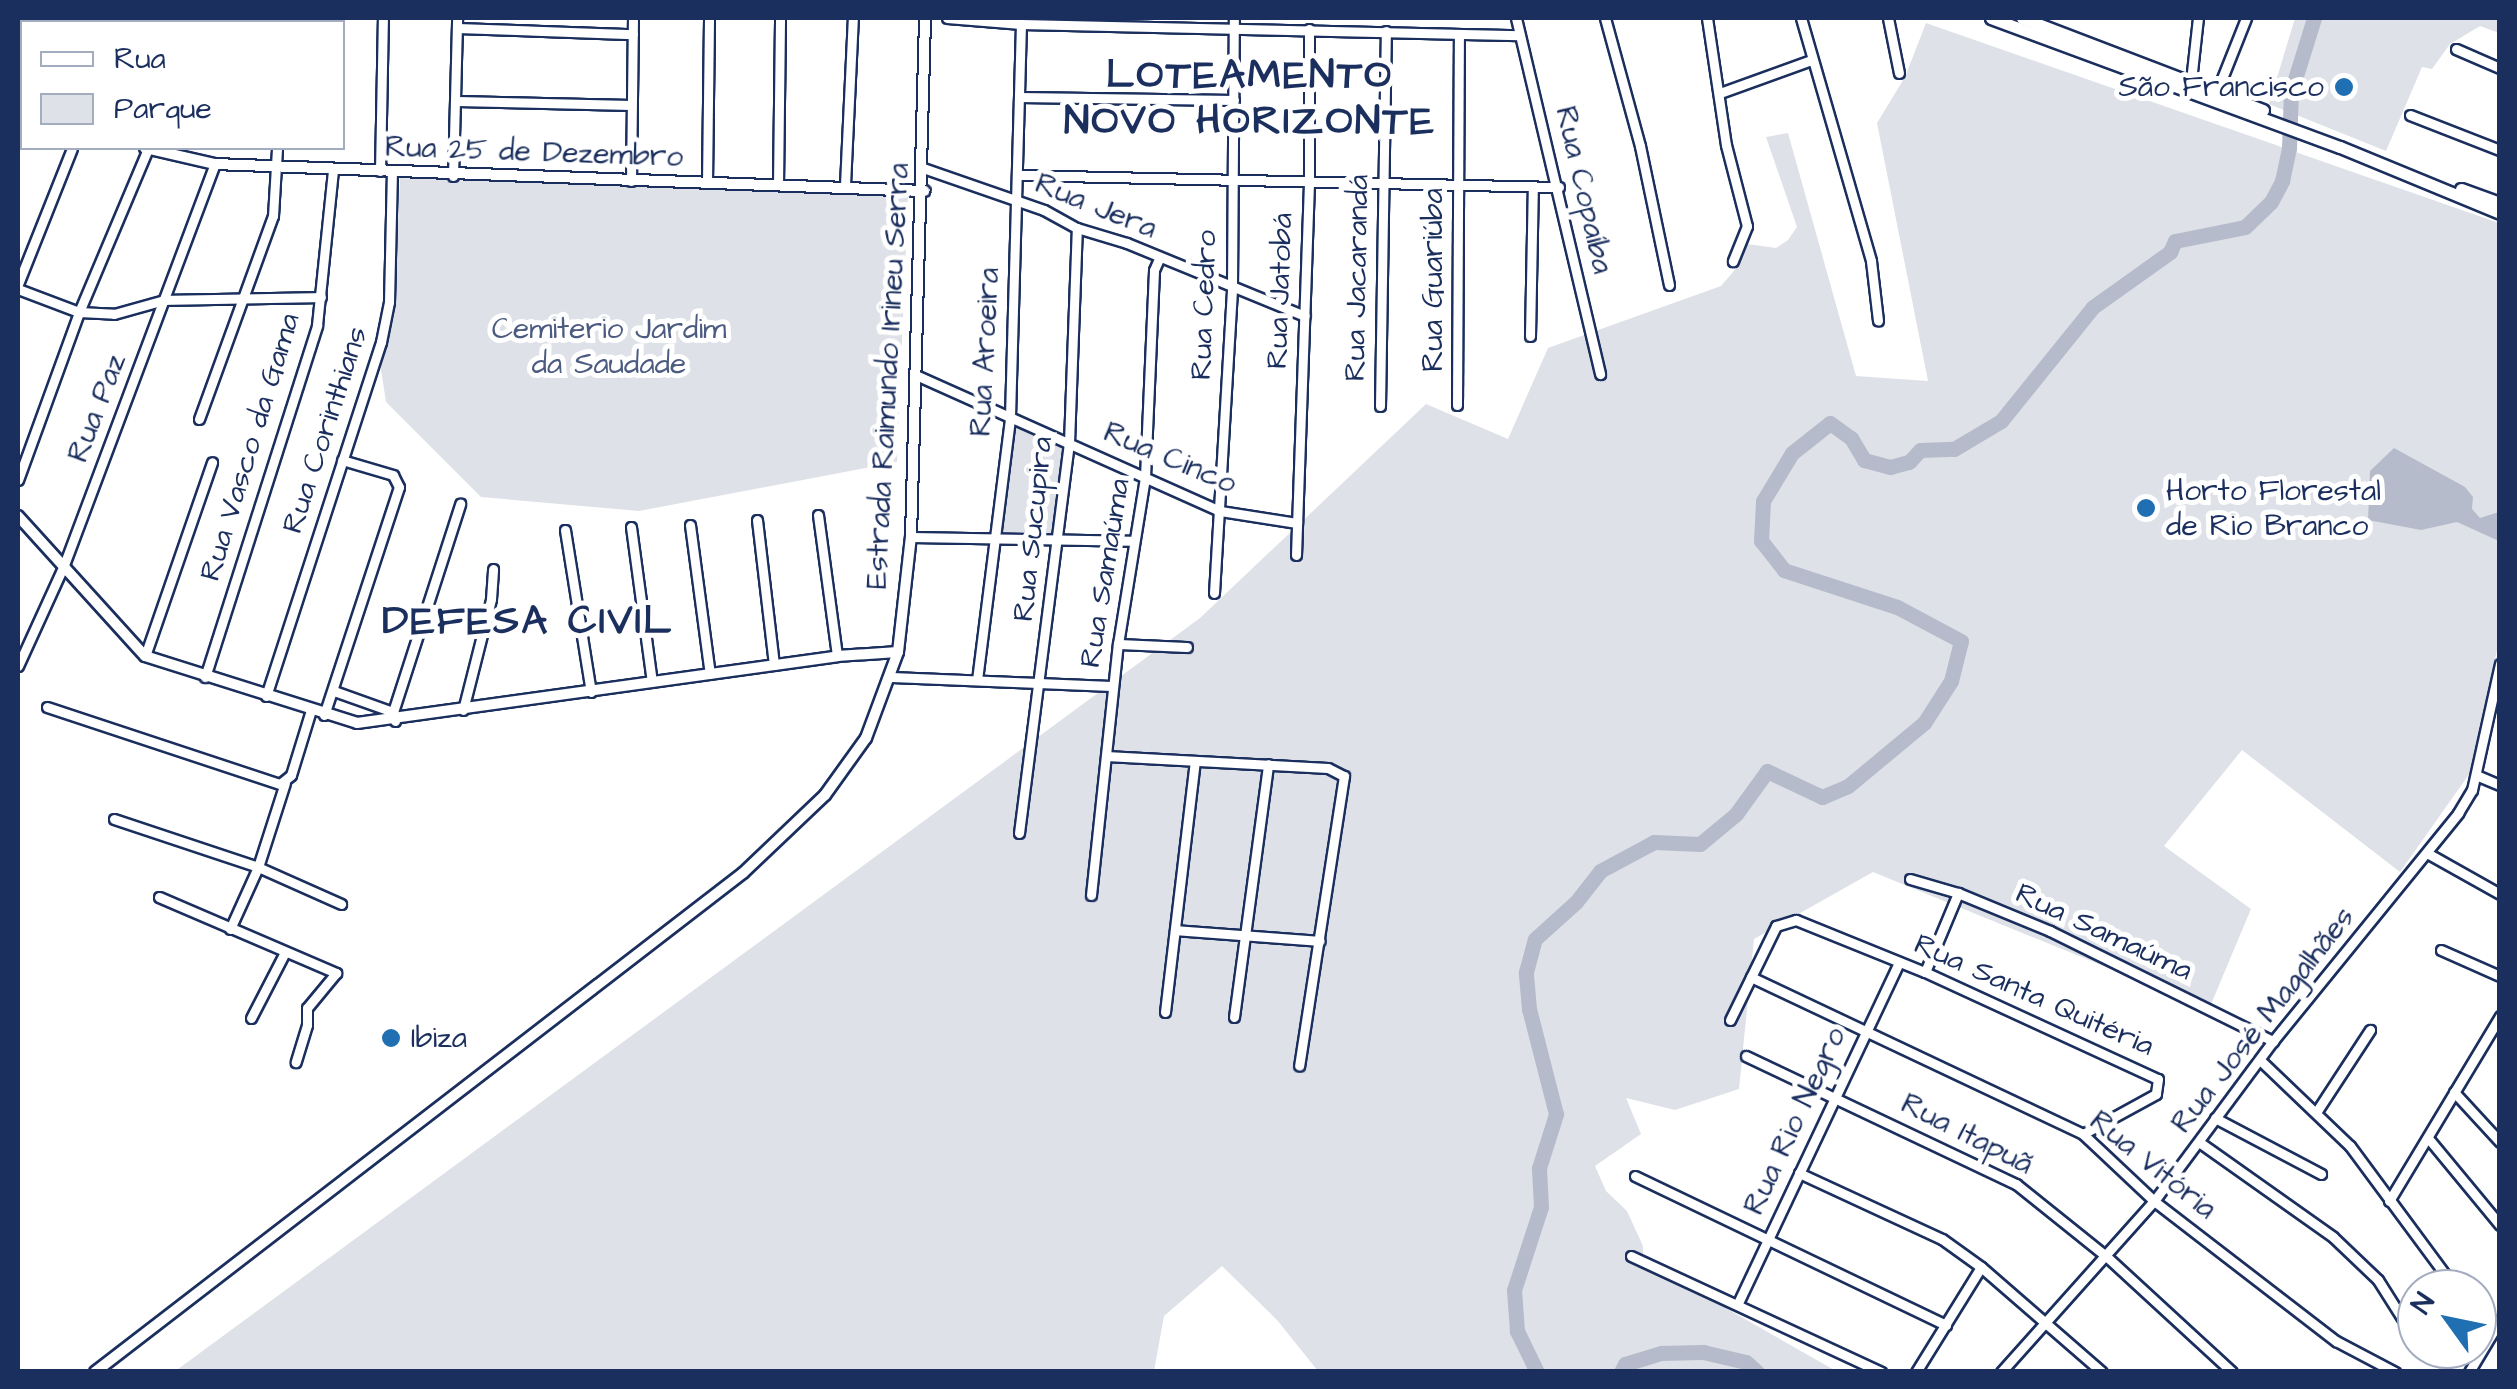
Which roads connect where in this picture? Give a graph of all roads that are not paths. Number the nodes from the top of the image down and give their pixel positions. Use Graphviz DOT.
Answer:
graph roads {
  1 [pos="383,18"];
  2 [pos="633,18"];
  3 [pos="709,18"];
  4 [pos="780,18"];
  5 [pos="852,18"];
  6 [pos="933,18"];
  7 [pos="946,18"];
  8 [pos="1516,18"];
  9 [pos="1605,18"];
  10 [pos="1707,18"];
  11 [pos="1800,18"];
  12 [pos="1888,18"];
  13 [pos="1991,18"];
  14 [pos="2022,18"];
  15 [pos="2198,18"];
  16 [pos="2246,18"];
  17 [pos="457,23"];
  18 [pos="926,23"];
  19 [pos="1234,23"];
  20 [pos="1021,24"];
  21 [pos="1309,29"];
  22 [pos="1386,32"];
  23 [pos="632,34"];
  24 [pos="1460,34"];
  25 [pos="1520,34"];
  26 [pos="2456,50"];
  27 [pos="1812,60"];
  28 [pos="2500,68"];
  29 [pos="1900,73"];
  30 [pos="2191,81"];
  31 [pos="2217,91"];
  32 [pos="1720,93"];
  33 [pos="1019,97"];
  34 [pos="1234,100"];
  35 [pos="456,101"];
  36 [pos="631,104"];
  37 [pos="2410,115"];
  38 [pos="2281,120"];
  39 [pos="2342,144"];
  40 [pos="71,150"];
  41 [pos="146,150"];
  42 [pos="156,150"];
  43 [pos="276,150"];
  44 [pos="2500,150"];
  45 [pos="215,164"];
  46 [pos="278,165"];
  47 [pos="923,168"];
  48 [pos="333,170"];
  49 [pos="386,171"];
  50 [pos="1017,175"];
  51 [pos="453,176"];
  52 [pos="1233,180"];
  53 [pos="631,181"];
  54 [pos="1309,181"];
  55 [pos="706,183"];
  56 [pos="1383,183"];
  57 [pos="1458,184"];
  58 [pos="778,185"];
  59 [pos="846,185"];
  60 [pos="1532,186"];
  61 [pos="1559,187"];
  62 [pos="924,192"];
  63 [pos="1016,200"];
  64 [pos="2500,203"];
  65 [pos="2500,212"];
  66 [pos="1077,228"];
  67 [pos="1158,259"];
  68 [pos="1733,262"];
  69 [pos="1669,285"];
  70 [pos="18,286"];
  71 [pos="1232,286"];
  72 [pos="321,297"];
  73 [pos="164,300"];
  74 [pos="241,300"];
  75 [pos="79,312"];
  76 [pos="1304,316"];
  77 [pos="1878,321"];
  78 [pos="1530,336"];
  79 [pos="1600,374"];
  80 [pos="918,376"];
  81 [pos="1380,406"];
  82 [pos="1458,406"];
  83 [pos="1010,417"];
  84 [pos="200,419"];
  85 [pos="1069,442"];
  86 [pos="342,460"];
  87 [pos="212,462"];
  88 [pos="1145,477"];
  89 [pos="18,480"];
  90 [pos="460,504"];
  91 [pos="1220,511"];
  92 [pos="818,514"];
  93 [pos="18,516"];
  94 [pos="756,520"];
  95 [pos="1297,523"];
  96 [pos="690,526"];
  97 [pos="631,528"];
  98 [pos="565,530"];
  99 [pos="912,537"];
  100 [pos="994,539"];
  101 [pos="1056,540"];
  102 [pos="1132,541"];
  103 [pos="1296,556"];
  104 [pos="64,565"];
  105 [pos="493,569"];
  106 [pos="1214,593"];
  107 [pos="1118,644"];
  108 [pos="1187,647"];
  109 [pos="898,652"];
  110 [pos="145,656"];
  111 [pos="836,656"];
  112 [pos="2500,664"];
  113 [pos="18,666"];
  114 [pos="774,666"];
  115 [pos="710,674"];
  116 [pos="205,677"];
  117 [pos="890,677"];
  118 [pos="977,680"];
  119 [pos="1041,680"];
  120 [pos="652,682"];
  121 [pos="1113,686"];
  122 [pos="334,691"];
  123 [pos="590,692"];
  124 [pos="266,696"];
  125 [pos="48,706"];
  126 [pos="311,710"];
  127 [pos="463,710"];
  128 [pos="324,715"];
  129 [pos="394,716"];
  130 [pos="1106,756"];
  131 [pos="1195,762"];
  132 [pos="1268,764"];
  133 [pos="2476,775"];
  134 [pos="285,783"];
  135 [pos="2500,785"];
  136 [pos="114,819"];
  137 [pos="1019,833"];
  138 [pos="2427,853"];
  139 [pos="258,867"];
  140 [pos="1910,879"];
  141 [pos="1958,893"];
  142 [pos="2500,894"];
  143 [pos="1091,895"];
  144 [pos="159,897"];
  145 [pos="341,904"];
  146 [pos="230,928"];
  147 [pos="1175,930"];
  148 [pos="1244,936"];
  149 [pos="1320,941"];
  150 [pos="2440,950"];
  151 [pos="285,952"];
  152 [pos="1899,962"];
  153 [pos="1925,972"];
  154 [pos="2500,976"];
  155 [pos="1751,977"];
  156 [pos="1165,1012"];
  157 [pos="2500,1016"];
  158 [pos="1234,1017"];
  159 [pos="251,1018"];
  160 [pos="1730,1020"];
  161 [pos="2370,1030"];
  162 [pos="1865,1033"];
  163 [pos="2272,1041"];
  164 [pos="1746,1056"];
  165 [pos="2260,1060"];
  166 [pos="296,1062"];
  167 [pos="1299,1066"];
  168 [pos="2454,1092"];
  169 [pos="1834,1097"];
  170 [pos="2317,1111"];
  171 [pos="2215,1118"];
  172 [pos="2082,1134"];
  173 [pos="2428,1138"];
  174 [pos="2199,1142"];
  175 [pos="2500,1142"];
  176 [pos="1799,1173"];
  177 [pos="2321,1174"];
  178 [pos="1635,1176"];
  179 [pos="2389,1201"];
  180 [pos="2154,1202"];
  181 [pos="2500,1225"];
  182 [pos="1768,1239"];
  183 [pos="1631,1256"];
  184 [pos="2106,1256"];
  185 [pos="1981,1267"];
  186 [pos="2441,1269"];
  187 [pos="1738,1303"];
  188 [pos="2397,1310"];
  189 [pos="2047,1322"];
  190 [pos="1946,1324"];
  191 [pos="95,1372"];
  192 [pos="1881,1372"];
  193 [pos="1916,1372"];
  194 [pos="2001,1372"];
  195 [pos="2102,1372"];
  196 [pos="2232,1372"];
  197 [pos="2396,1372"];
  1 -- 49 [label="street, Rua Corinthians"];
  2 -- 23 [label="street"];
  3 -- 55 [label="street"];
  4 -- 58 [label="street"];
  5 -- 59 [label="street"];
  6 -- 18 [label="street, Estrada Raimundo Irineu Serra"];
  7 -- 20 [label="street"];
  8 -- 25 [label="street, Rua Copaíba"];
  9 -- 69 [label="street"];
  10 -- 32 [label="street"];
  11 -- 27 [label="street"];
  12 -- 29 [label="street"];
  13 -- 38 [label="main road"];
  14 -- 30 [label="main road"];
  15 -- 30 [label="street"];
  16 -- 31 [label="street"];
  17 -- 23 [label="street"];
  17 -- 35 [label="street"];
  18 -- 47 [label="street, Estrada Raimundo Irineu Serra"];
  19 -- 20 [label="street"];
  19 -- 21 [label="street"];
  19 -- 34 [label="street, Rua Cedro"];
  20 -- 33 [label="street, Rua Aroeira"];
  21 -- 22 [label="street"];
  21 -- 54 [label="street, Rua Jatobá"];
  22 -- 24 [label="street"];
  22 -- 56 [label="street, Rua Jacarandá"];
  23 -- 36 [label="street"];
  24 -- 25 [label="street"];
  24 -- 57 [label="street, Rua Guariúba"];
  25 -- 61 [label="street, Rua Copaíba"];
  26 -- 28 [label="street"];
  27 -- 32 [label="street"];
  27 -- 77 [label="street"];
  30 -- 31 [label="main road"];
  31 -- 38 [label="main road"];
  32 -- 68 [label="street"];
  33 -- 34 [label="street"];
  33 -- 50 [label="street, Rua Aroeira"];
  34 -- 52 [label="street, Rua Cedro"];
  35 -- 36 [label="street"];
  35 -- 51 [label="street"];
  36 -- 53 [label="street"];
  37 -- 44 [label="street"];
  38 -- 39 [label="main road"];
  39 -- 64 [label="main road"];
  39 -- 65 [label="main road"];
  40 -- 70 [label="street"];
  41 -- 75 [label="street"];
  42 -- 45 [label="street, Rua 25 de Dezembro"];
  43 -- 46 [label="street"];
  45 -- 46 [label="street, Rua 25 de Dezembro"];
  45 -- 73 [label="street, Rua Paz"];
  46 -- 48 [label="street, Rua 25 de Dezembro"];
  46 -- 74 [label="street"];
  47 -- 62 [label="street, Estrada Raimundo Irineu Serra"];
  47 -- 63 [label="street, Rua Jera"];
  48 -- 49 [label="street, Rua 25 de Dezembro"];
  48 -- 72 [label="street, Rua Vasco da Gama"];
  49 -- 51 [label="street, Rua 25 de Dezembro"];
  49 -- 86 [label="street, Rua Corinthians"];
  50 -- 52 [label="street"];
  50 -- 63 [label="street, Rua Aroeira"];
  51 -- 53 [label="street, Rua 25 de Dezembro"];
  52 -- 54 [label="street"];
  52 -- 71 [label="street, Rua Cedro"];
  53 -- 55 [label="street, Rua 25 de Dezembro"];
  54 -- 56 [label="street"];
  54 -- 76 [label="street, Rua Jatobá"];
  55 -- 58 [label="street, Rua 25 de Dezembro"];
  56 -- 57 [label="street"];
  56 -- 81 [label="street, Rua Jacarandá"];
  57 -- 60 [label="street"];
  57 -- 82 [label="street, Rua Guariúba"];
  58 -- 59 [label="street, Rua 25 de Dezembro"];
  59 -- 62 [label="street, Rua 25 de Dezembro"];
  60 -- 61 [label="street"];
  60 -- 78 [label="street"];
  61 -- 79 [label="street, Rua Copaíba"];
  62 -- 80 [label="street, Estrada Raimundo Irineu Serra"];
  63 -- 66 [label="street, Rua Jera"];
  63 -- 83 [label="street, Rua Aroeira"];
  66 -- 67 [label="street, Rua Jera"];
  66 -- 85 [label="street, Rua Sucupira"];
  67 -- 71 [label="street, Rua Jera"];
  67 -- 88 [label="street, Rua Samaúma"];
  70 -- 75 [label="street"];
  71 -- 76 [label="street, Rua Jera"];
  71 -- 91 [label="street, Rua Cedro"];
  72 -- 74 [label="street"];
  72 -- 116 [label="street, Rua Vasco da Gama"];
  73 -- 74 [label="street"];
  73 -- 75 [label="street"];
  73 -- 104 [label="street, Rua Paz"];
  74 -- 84 [label="street"];
  75 -- 89 [label="street"];
  76 -- 95 [label="street, Rua Jatobá"];
  80 -- 83 [label="street, Rua Cinco"];
  80 -- 99 [label="street, Estrada Raimundo Irineu Serra"];
  83 -- 85 [label="street, Rua Cinco"];
  83 -- 100 [label="street, Rua Aroeira"];
  85 -- 88 [label="street, Rua Cinco"];
  85 -- 101 [label="street, Rua Sucupira"];
  86 -- 122 [label="street"];
  86 -- 124 [label="street, Rua Corinthians"];
  87 -- 110 [label="street"];
  88 -- 91 [label="street, Rua Cinco"];
  88 -- 102 [label="street, Rua Samaúma"];
  90 -- 129 [label="street"];
  91 -- 95 [label="street, Rua Cinco"];
  91 -- 106 [label="street, Rua Cedro"];
  92 -- 111 [label="street"];
  93 -- 104 [label="street"];
  94 -- 114 [label="street"];
  95 -- 103 [label="street, Rua Jatobá"];
  96 -- 115 [label="street"];
  97 -- 120 [label="street"];
  98 -- 123 [label="street"];
  99 -- 100 [label="street"];
  99 -- 109 [label="street, Estrada Raimundo Irineu Serra"];
  100 -- 101 [label="street"];
  100 -- 118 [label="street, Rua Aroeira"];
  101 -- 102 [label="street"];
  101 -- 119 [label="street, Rua Sucupira"];
  102 -- 107 [label="street, Rua Samaúma"];
  104 -- 110 [label="street"];
  104 -- 113 [label="street, Rua Paz"];
  105 -- 127 [label="street"];
  107 -- 108 [label="street"];
  107 -- 121 [label="street, Rua Samaúma"];
  109 -- 111 [label="street"];
  109 -- 117 [label="street, Estrada Raimundo Irineu Serra"];
  110 -- 116 [label="street"];
  111 -- 114 [label="street"];
  112 -- 133 [label="street, Rua José Magalhães"];
  114 -- 115 [label="street"];
  115 -- 120 [label="street"];
  116 -- 124 [label="street"];
  117 -- 118 [label="street"];
  117 -- 191 [label="street, Estrada Raimundo Irineu Serra"];
  118 -- 119 [label="street"];
  119 -- 121 [label="street"];
  119 -- 137 [label="street, Rua Sucupira"];
  120 -- 123 [label="street"];
  121 -- 130 [label="street, Rua Samaúma"];
  122 -- 128 [label="street"];
  122 -- 129 [label="street"];
  123 -- 127 [label="street"];
  124 -- 126 [label="street"];
  125 -- 134 [label="street"];
  126 -- 128 [label="street"];
  126 -- 134 [label="street"];
  127 -- 129 [label="street"];
  128 -- 129 [label="street"];
  130 -- 131 [label="street"];
  130 -- 143 [label="street, Rua Samaúma"];
  131 -- 132 [label="street"];
  131 -- 147 [label="street"];
  132 -- 148 [label="street"];
  132 -- 149 [label="street"];
  133 -- 135 [label="street"];
  133 -- 138 [label="street, Rua José Magalhães"];
  134 -- 139 [label="street"];
  136 -- 139 [label="street"];
  138 -- 142 [label="street"];
  138 -- 163 [label="street, Rua José Magalhães"];
  139 -- 145 [label="street"];
  139 -- 146 [label="street"];
  140 -- 141 [label="street, Rua Samaúma"];
  141 -- 153 [label="street"];
  141 -- 163 [label="street, Rua Samaúma"];
  144 -- 146 [label="street"];
  146 -- 151 [label="street"];
  147 -- 148 [label="street"];
  147 -- 156 [label="street"];
  148 -- 149 [label="street"];
  148 -- 158 [label="street"];
  149 -- 167 [label="street"];
  150 -- 154 [label="street"];
  151 -- 159 [label="street"];
  151 -- 166 [label="street"];
  152 -- 153 [label="street, Rua Santa Quitéria"];
  152 -- 155 [label="street, Rua Santa Quitéria"];
  152 -- 162 [label="street, Rua Rio Negro"];
  153 -- 172 [label="street, Rua Santa Quitéria"];
  155 -- 160 [label="street"];
  155 -- 162 [label="street, Rua Vitória"];
  157 -- 168 [label="street"];
  161 -- 170 [label="street"];
  162 -- 169 [label="street, Rua Rio Negro"];
  162 -- 172 [label="street, Rua Vitória"];
  163 -- 165 [label="street, Rua José Magalhães"];
  164 -- 169 [label="street, Rua Itapuã"];
  165 -- 170 [label="street"];
  165 -- 171 [label="street, Rua José Magalhães"];
  168 -- 173 [label="street"];
  168 -- 175 [label="street"];
  169 -- 176 [label="street, Rua Rio Negro"];
  169 -- 184 [label="street, Rua Itapuã"];
  170 -- 179 [label="street"];
  171 -- 174 [label="street, Rua José Magalhães"];
  171 -- 177 [label="street"];
  172 -- 180 [label="street, Rua Vitória"];
  173 -- 179 [label="street"];
  173 -- 181 [label="street"];
  174 -- 180 [label="street, Rua José Magalhães"];
  174 -- 188 [label="street"];
  176 -- 182 [label="street, Rua Rio Negro"];
  176 -- 185 [label="street"];
  178 -- 182 [label="street"];
  179 -- 186 [label="street"];
  180 -- 184 [label="street, Rua José Magalhães"];
  180 -- 197 [label="street, Rua Vitória"];
  182 -- 187 [label="street, Rua Rio Negro"];
  182 -- 190 [label="street"];
  183 -- 187 [label="street"];
  184 -- 189 [label="street, Rua José Magalhães"];
  184 -- 196 [label="street, Rua Itapuã"];
  185 -- 189 [label="street"];
  185 -- 190 [label="street"];
  187 -- 192 [label="street"];
  189 -- 194 [label="street, Rua José Magalhães"];
  189 -- 195 [label="street"];
  190 -- 193 [label="street"];
}
